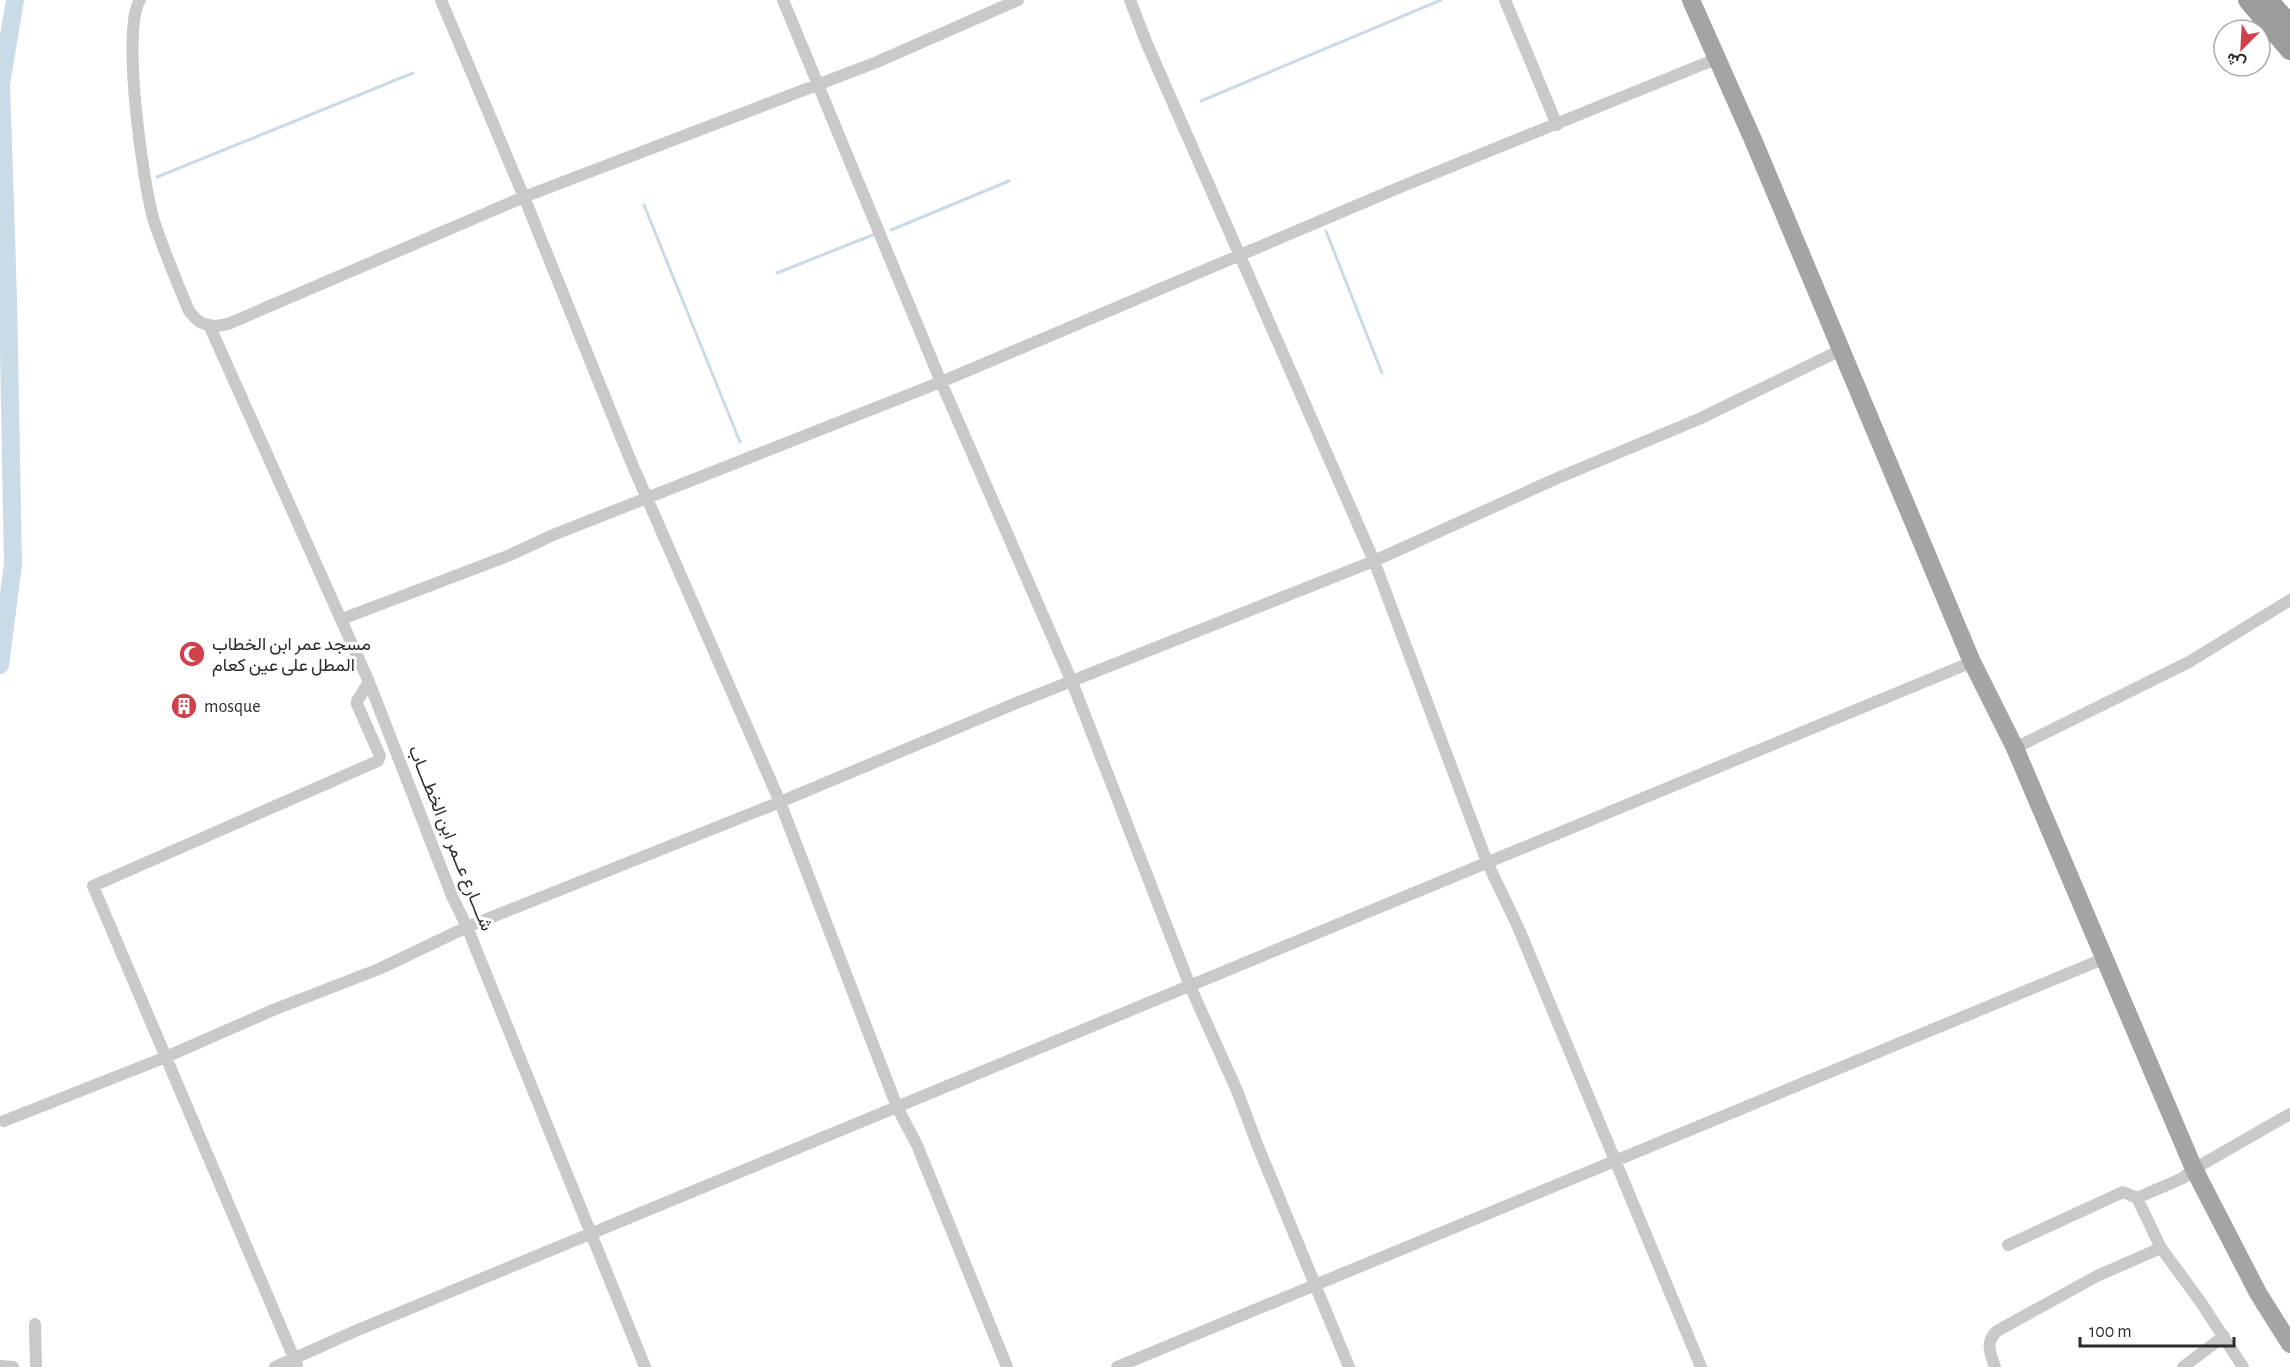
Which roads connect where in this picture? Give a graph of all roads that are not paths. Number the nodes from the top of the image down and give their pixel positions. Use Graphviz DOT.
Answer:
graph roads {
  1 [pos="140,0"];
  2 [pos="441,0"];
  3 [pos="783,0"];
  4 [pos="1018,0"];
  5 [pos="1130,0"];
  6 [pos="1505,0"];
  7 [pos="1691,0"];
  8 [pos="2248,0"];
  9 [pos="2268,0"];
  10 [pos="2290,25"];
  11 [pos="2290,50"];
  12 [pos="1716,59"];
  13 [pos="817,84"];
  14 [pos="1557,125"];
  15 [pos="524,197"];
  16 [pos="1240,255"];
  17 [pos="210,327"];
  18 [pos="1841,350"];
  19 [pos="941,382"];
  20 [pos="647,497"];
  21 [pos="1374,561"];
  22 [pos="2290,600"];
  23 [pos="342,619"];
  24 [pos="1972,662"];
  25 [pos="369,682"];
  26 [pos="1072,682"];
  27 [pos="2015,748"];
  28 [pos="780,802"];
  29 [pos="1487,862"];
  30 [pos="467,927"];
  31 [pos="2103,959"];
  32 [pos="1190,986"];
  33 [pos="166,1057"];
  34 [pos="897,1107"];
  35 [pos="2290,1114"];
  36 [pos="4,1121"];
  37 [pos="1616,1160"];
  38 [pos="2194,1168"];
  39 [pos="2137,1198"];
  40 [pos="590,1235"];
  41 [pos="2008,1245"];
  42 [pos="2161,1248"];
  43 [pos="1316,1286"];
  44 [pos="35,1324"];
  45 [pos="2224,1336"];
  46 [pos="2290,1344"];
  47 [pos="296,1363"];
  48 [pos="0,1366"];
  49 [pos="13,1367"];
  50 [pos="36,1367"];
  51 [pos="275,1367"];
  52 [pos="645,1367"];
  53 [pos="1007,1367"];
  54 [pos="1117,1367"];
  55 [pos="1349,1367"];
  56 [pos="1701,1367"];
  57 [pos="1995,1367"];
  58 [pos="2183,1367"];
  59 [pos="2243,1367"];
  1 -- 17 [label="street"];
  2 -- 15 [label="street"];
  3 -- 13 [label="street"];
  4 -- 13 [label="street"];
  5 -- 16 [label="street"];
  6 -- 14 [label="street"];
  7 -- 12 [label="main road"];
  8 -- 11 [label="highway"];
  9 -- 10 [label="highway"];
  12 -- 14 [label="street"];
  12 -- 18 [label="main road"];
  13 -- 15 [label="street"];
  13 -- 19 [label="street"];
  14 -- 16 [label="street"];
  15 -- 17 [label="street"];
  15 -- 20 [label="street"];
  16 -- 19 [label="street"];
  16 -- 21 [label="street"];
  17 -- 23 [label="street, شــــارع عــمر ابن الخطــــاب"];
  18 -- 21 [label="street"];
  18 -- 24 [label="main road"];
  19 -- 20 [label="street"];
  19 -- 26 [label="street"];
  20 -- 23 [label="street"];
  20 -- 28 [label="street"];
  21 -- 26 [label="street"];
  21 -- 29 [label="street"];
  22 -- 27 [label="street"];
  23 -- 25 [label="street, شــــارع عــمر ابن الخطــــاب"];
  24 -- 27 [label="main road"];
  24 -- 29 [label="street"];
  25 -- 30 [label="street, شــــارع عــمر ابن الخطــــاب"];
  25 -- 33 [label="street"];
  26 -- 28 [label="street"];
  26 -- 32 [label="street"];
  27 -- 31 [label="main road"];
  28 -- 30 [label="street"];
  28 -- 34 [label="street"];
  29 -- 32 [label="street"];
  29 -- 37 [label="street"];
  30 -- 33 [label="street"];
  30 -- 40 [label="street, شــــارع عــمر ابن الخطــــاب"];
  31 -- 37 [label="street"];
  31 -- 38 [label="main road"];
  32 -- 34 [label="street"];
  32 -- 43 [label="street"];
  33 -- 36 [label="street"];
  33 -- 47 [label="street"];
  34 -- 40 [label="street"];
  34 -- 53 [label="street"];
  35 -- 38 [label="street"];
  37 -- 43 [label="street"];
  37 -- 56 [label="street"];
  38 -- 39 [label="street"];
  38 -- 46 [label="main road"];
  39 -- 41 [label="street"];
  39 -- 42 [label="street"];
  40 -- 47 [label="street"];
  40 -- 52 [label="street, شــــارع عــمر ابن الخطــــاب"];
  42 -- 45 [label="street"];
  42 -- 57 [label="street"];
  43 -- 54 [label="street"];
  43 -- 55 [label="street"];
  44 -- 50 [label="street"];
  45 -- 58 [label="street"];
  45 -- 59 [label="street"];
  47 -- 51 [label="street"];
  48 -- 49 [label="street"];
}
